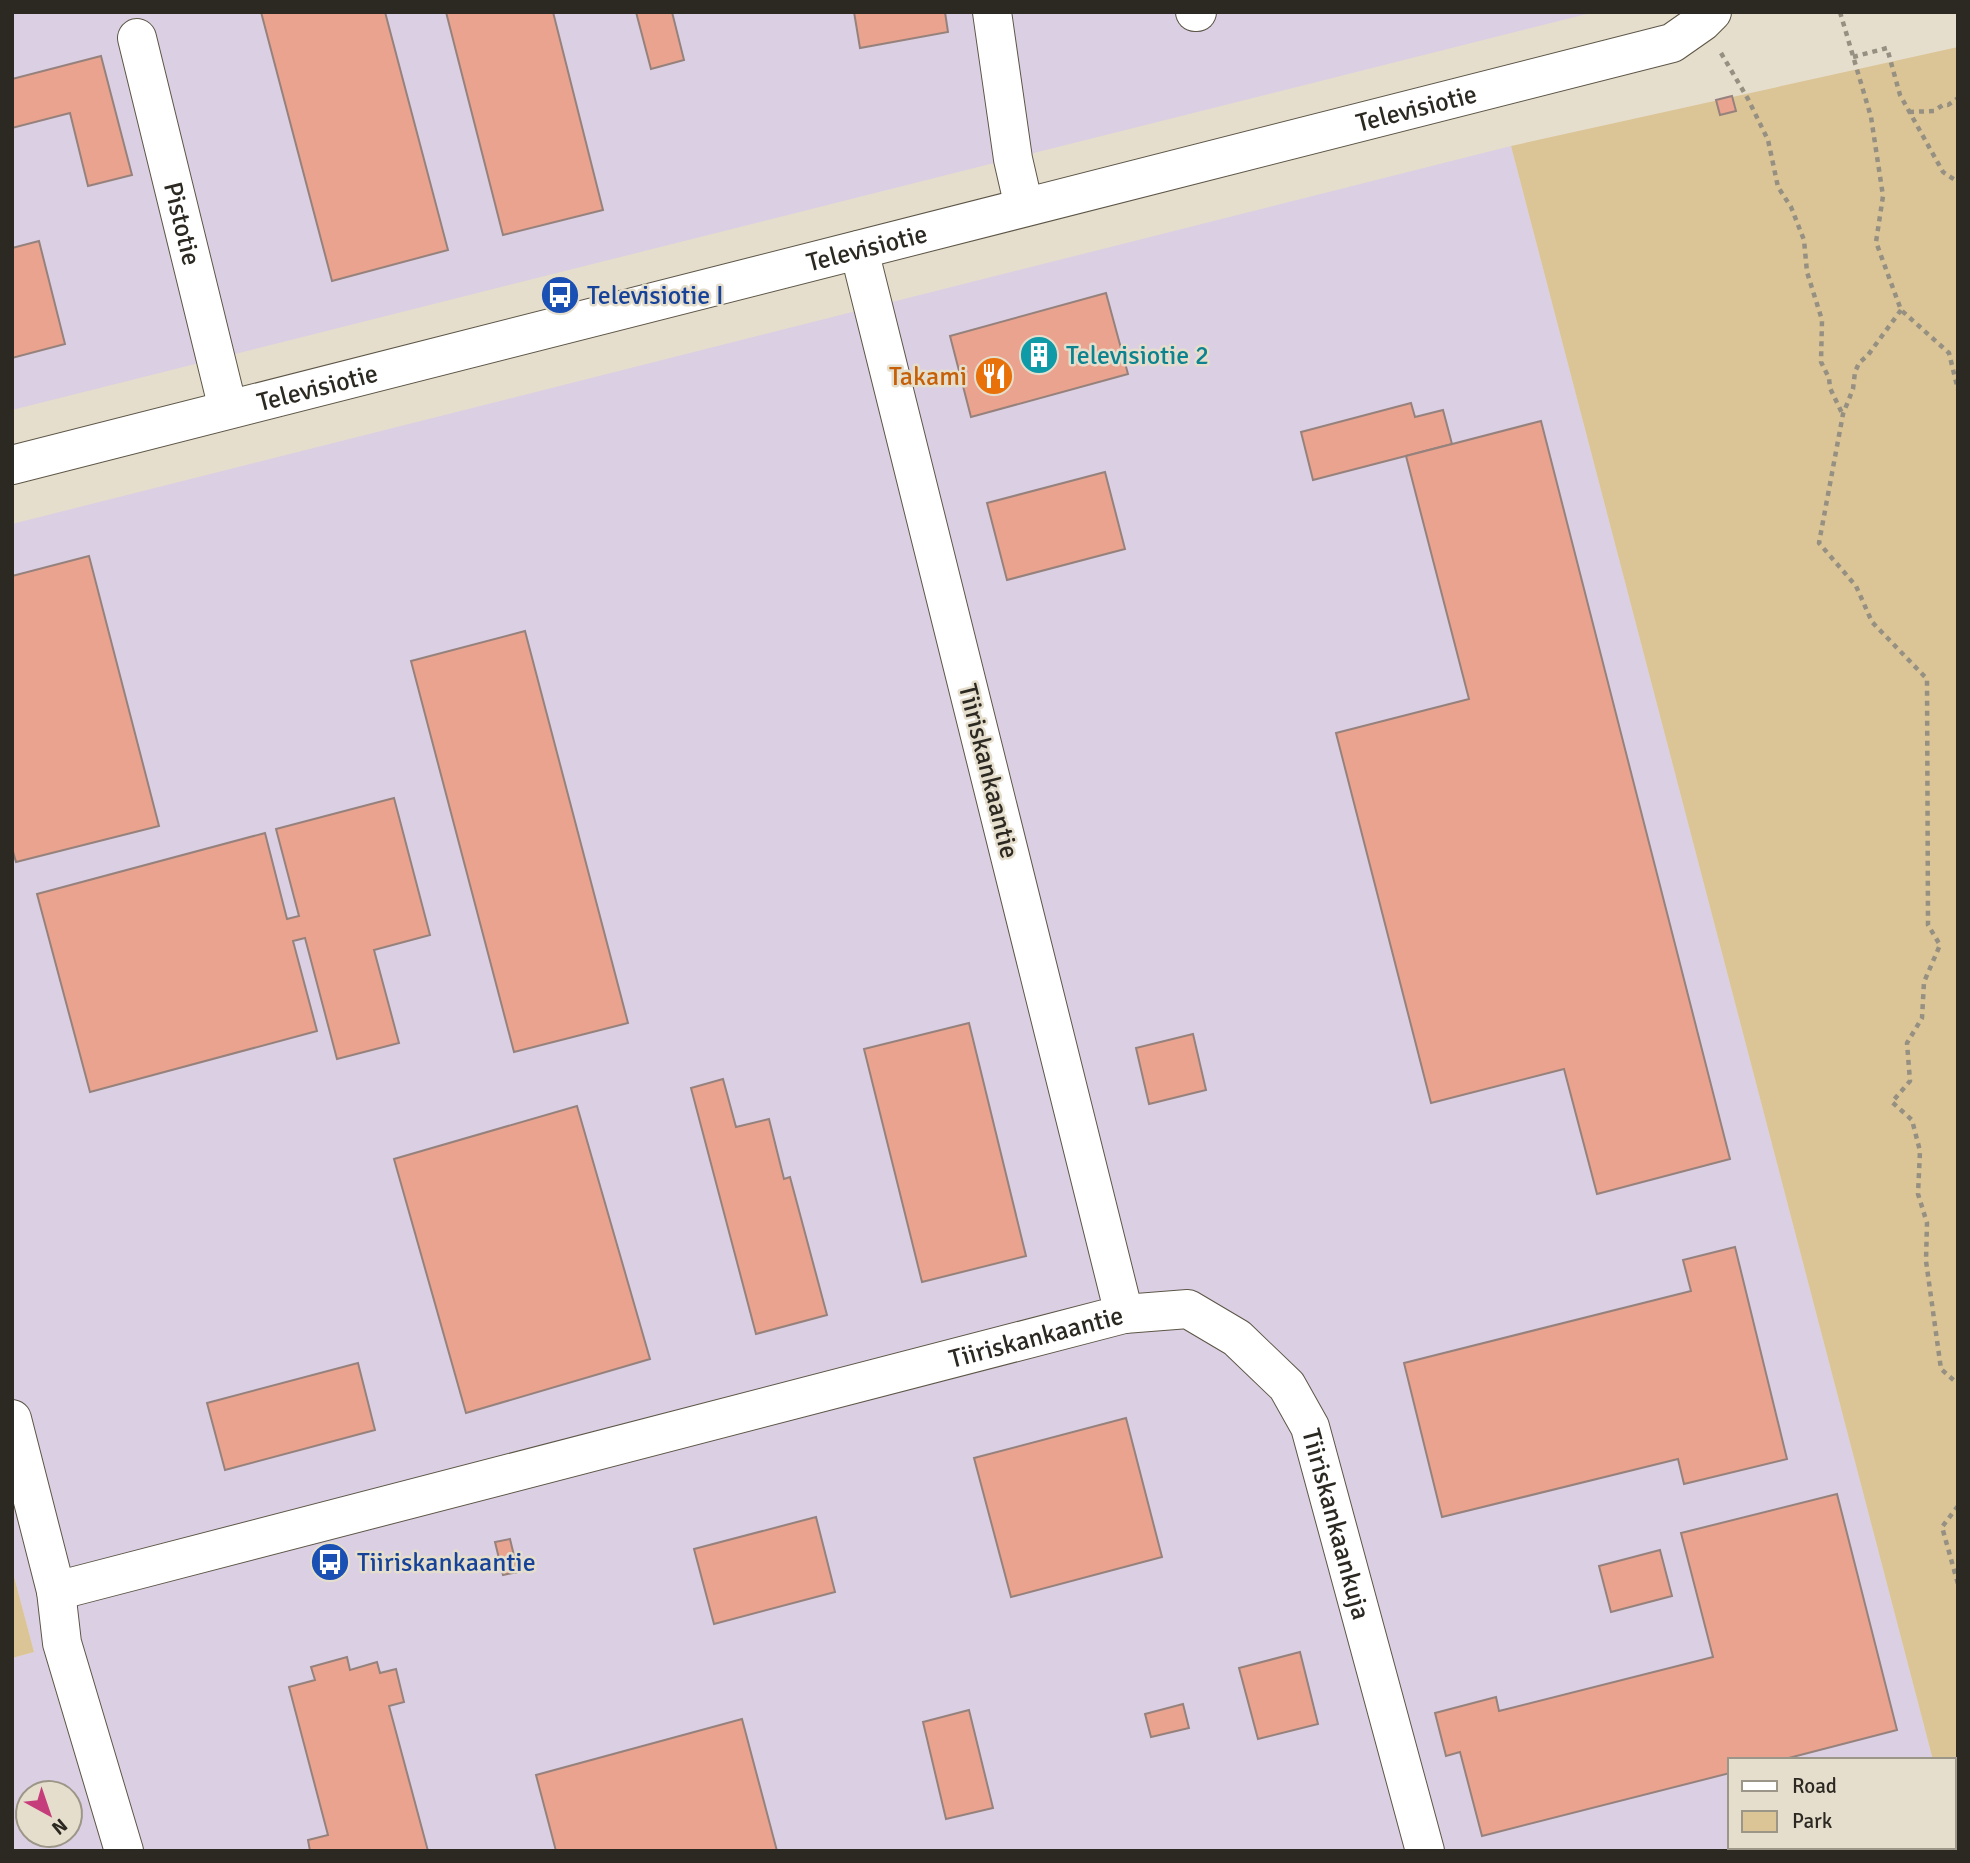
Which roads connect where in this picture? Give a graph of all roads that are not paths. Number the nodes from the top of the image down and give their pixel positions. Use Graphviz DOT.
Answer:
graph roads {
  1 [pos="992,12"];
  2 [pos="1707,17"];
  3 [pos="137,38"];
  4 [pos="1024,207"];
  5 [pos="859,250"];
  6 [pos="228,409"];
  7 [pos="12,465"];
  8 [pos="1124,1314"];
  9 [pos="12,1419"];
  10 [pos="56,1591"];
  11 [pos="124,1851"];
  12 [pos="1426,1851"];
  1 -- 4 [label="street"];
  2 -- 4 [label="street, Televisiotie"];
  3 -- 6 [label="street, Pistotie"];
  4 -- 5 [label="street, Televisiotie"];
  5 -- 6 [label="street, Televisiotie"];
  5 -- 8 [label="street, Tiiriskankaantie"];
  6 -- 7 [label="street, Televisiotie"];
  8 -- 10 [label="street, Tiiriskankaantie"];
  8 -- 12 [label="street, Tiiriskankaankuja"];
  9 -- 10 [label="street"];
  10 -- 11 [label="street"];
}
